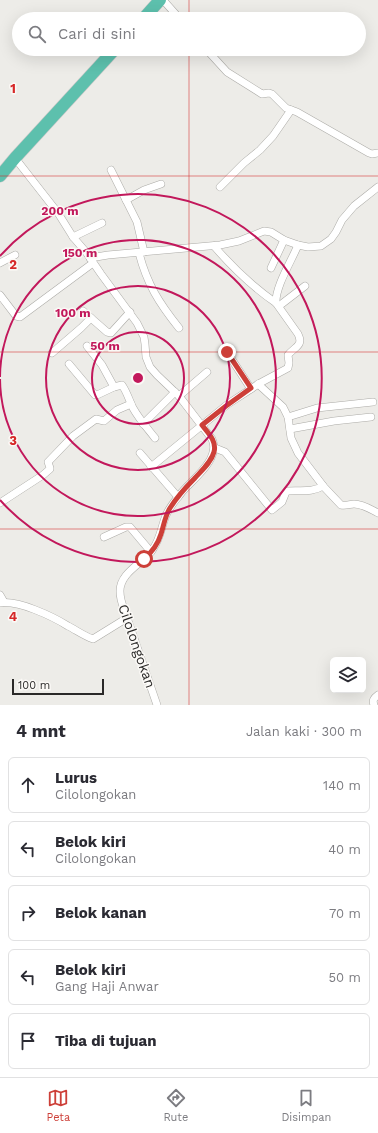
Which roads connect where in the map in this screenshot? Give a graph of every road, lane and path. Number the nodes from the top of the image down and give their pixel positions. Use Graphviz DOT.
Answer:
graph roads {
  1 [pos="161,0"];
  2 [pos="150,12"];
  3 [pos="173,12"];
  4 [pos="109,56"];
  5 [pos="212,56"];
  6 [pos="291,110"];
  7 [pos="378,153"];
  8 [pos="15,158"];
  9 [pos="111,170"];
  10 [pos="0,176"];
  11 [pos="161,184"];
  12 [pos="220,187"];
  13 [pos="378,188"];
  14 [pos="126,200"];
  15 [pos="102,223"];
  16 [pos="73,237"];
  17 [pos="284,240"];
  18 [pos="298,245"];
  19 [pos="214,246"];
  20 [pos="142,252"];
  21 [pos="15,255"];
  22 [pos="92,261"];
  23 [pos="0,263"];
  24 [pos="271,268"];
  25 [pos="306,286"];
  26 [pos="0,295"];
  27 [pos="278,304"];
  28 [pos="83,311"];
  29 [pos="130,312"];
  30 [pos="91,318"];
  31 [pos="179,328"];
  32 [pos="87,346"];
  33 [pos="227,352"];
  34 [pos="52,353"];
  35 [pos="69,364"];
  36 [pos="207,372"];
  37 [pos="254,386"];
  38 [pos="114,387"];
  39 [pos="177,394"];
  40 [pos="373,402"];
  41 [pos="131,404"];
  42 [pos="288,417"];
  43 [pos="371,417"];
  44 [pos="143,424"];
  45 [pos="202,425"];
  46 [pos="290,429"];
  47 [pos="156,438"];
  48 [pos="215,448"];
  49 [pos="140,453"];
  50 [pos="152,467"];
  51 [pos="324,486"];
  52 [pos="178,498"];
  53 [pos="0,503"];
  54 [pos="378,513"];
  55 [pos="104,536"];
  56 [pos="151,552"];
  57 [pos="0,595"];
  58 [pos="2,603"];
  59 [pos="127,618"];
  60 [pos="378,695"];
  61 [pos="157,705"];
  62 [pos="373,705"];
  1 -- 2 [label="highway"];
  1 -- 3 [label="street"];
  4 -- 8 [label="highway"];
  5 -- 6 [label="street"];
  6 -- 7 [label="street"];
  6 -- 12 [label="street"];
  8 -- 10 [label="highway"];
  8 -- 16 [label="street"];
  9 -- 14 [label="street"];
  11 -- 14 [label="street"];
  13 -- 18 [label="street"];
  14 -- 20 [label="street"];
  15 -- 16 [label="street"];
  16 -- 22 [label="street"];
  17 -- 18 [label="street"];
  17 -- 19 [label="street"];
  17 -- 24 [label="street"];
  18 -- 27 [label="street"];
  19 -- 20 [label="street"];
  19 -- 27 [label="street"];
  20 -- 22 [label="street"];
  20 -- 31 [label="street"];
  21 -- 23 [label="street"];
  22 -- 26 [label="street"];
  22 -- 29 [label="street"];
  25 -- 27 [label="street"];
  27 -- 37 [label="street"];
  28 -- 30 [label="street"];
  29 -- 30 [label="street"];
  29 -- 39 [label="street"];
  30 -- 34 [label="street"];
  32 -- 38 [label="street"];
  33 -- 37 [label="street"];
  35 -- 38 [label="street"];
  36 -- 39 [label="street"];
  37 -- 42 [label="street"];
  37 -- 45 [label="street"];
  38 -- 41 [label="street"];
  39 -- 44 [label="street"];
  39 -- 45 [label="street"];
  40 -- 42 [label="street"];
  41 -- 44 [label="street"];
  41 -- 53 [label="street"];
  42 -- 46 [label="street"];
  43 -- 46 [label="street"];
  44 -- 47 [label="street"];
  45 -- 48 [label="street"];
  45 -- 50 [label="street"];
  46 -- 51 [label="street"];
  48 -- 51 [label="street"];
  48 -- 52 [label="street, Cilolongokan"];
  49 -- 50 [label="street"];
  50 -- 52 [label="street"];
  51 -- 54 [label="street"];
  52 -- 56 [label="street, Cilolongokan"];
  55 -- 56 [label="street"];
  56 -- 59 [label="street, Cilolongokan"];
  57 -- 58 [label="street"];
  58 -- 59 [label="street"];
  59 -- 61 [label="street, Cilolongokan"];
  60 -- 62 [label="street"];
}
